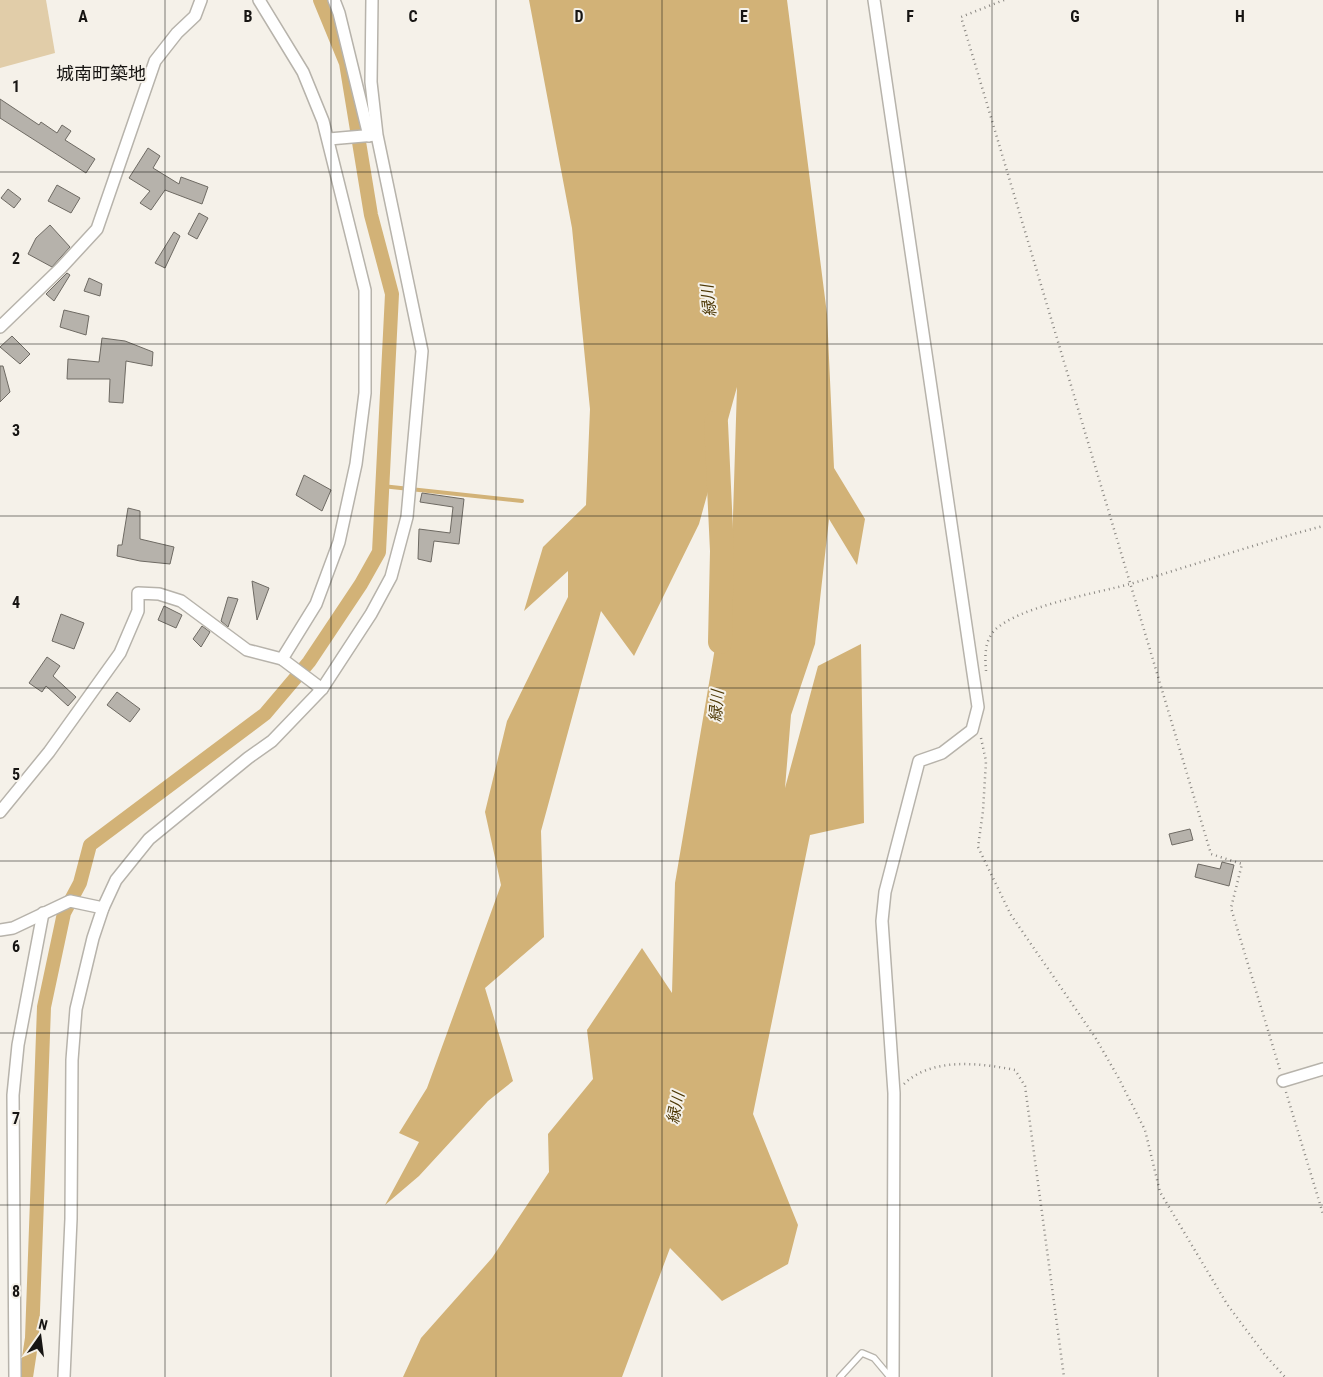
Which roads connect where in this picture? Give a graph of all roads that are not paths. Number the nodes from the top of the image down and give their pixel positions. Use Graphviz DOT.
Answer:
graph roads {
  1 [pos="201,0"];
  2 [pos="259,0"];
  3 [pos="334,0"];
  4 [pos="372,0"];
  5 [pos="874,0"];
  6 [pos="373,135"];
  7 [pos="329,139"];
  8 [pos="0,326"];
  9 [pos="282,659"];
  10 [pos="322,690"];
  11 [pos="0,812"];
  12 [pos="103,908"];
  13 [pos="43,913"];
  14 [pos="0,930"];
  15 [pos="1323,1069"];
  16 [pos="1283,1081"];
  17 [pos="15,1377"];
  18 [pos="64,1377"];
  19 [pos="840,1377"];
  20 [pos="892,1377"];
  1 -- 8 [label="street"];
  2 -- 7 [label="street"];
  3 -- 6 [label="street"];
  4 -- 6 [label="street"];
  5 -- 20 [label="street"];
  6 -- 7 [label="street"];
  6 -- 10 [label="street"];
  7 -- 9 [label="street"];
  9 -- 10 [label="street"];
  9 -- 11 [label="street"];
  10 -- 12 [label="street"];
  12 -- 13 [label="street"];
  12 -- 18 [label="street"];
  13 -- 14 [label="street"];
  13 -- 17 [label="street"];
  15 -- 16 [label="street"];
  19 -- 20 [label="lane"];
}
